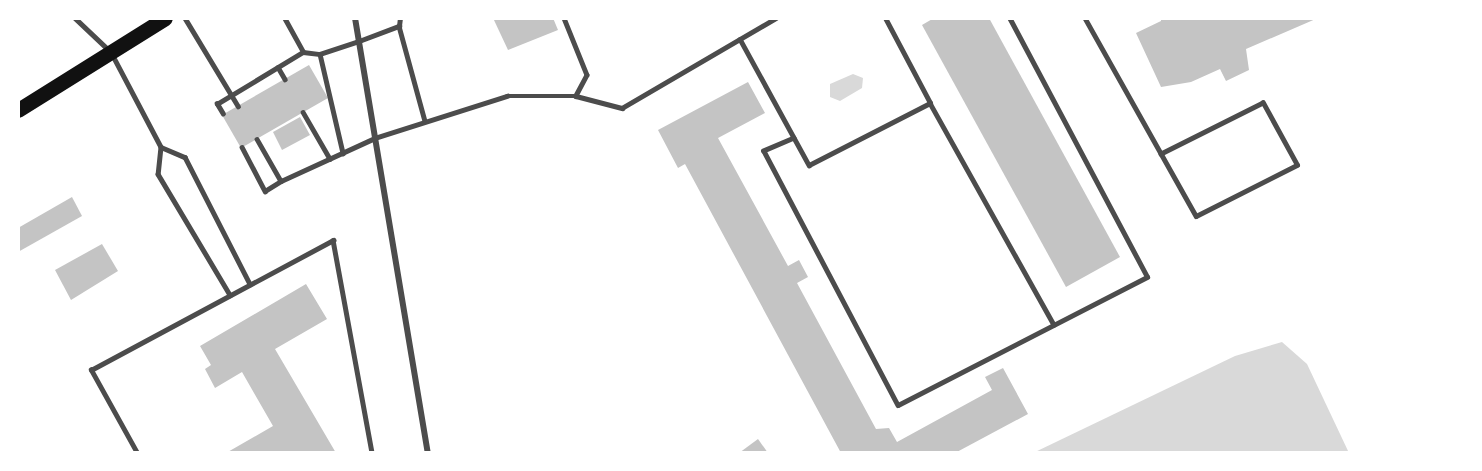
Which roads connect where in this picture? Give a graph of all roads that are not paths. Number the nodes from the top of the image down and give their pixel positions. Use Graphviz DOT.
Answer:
graph roads {
  1 [pos="75,18"];
  2 [pos="165,18"];
  3 [pos="185,18"];
  4 [pos="284,18"];
  5 [pos="355,18"];
  6 [pos="400,18"];
  7 [pos="564,18"];
  8 [pos="776,18"];
  9 [pos="885,18"];
  10 [pos="1009,18"];
  11 [pos="1085,18"];
  12 [pos="399,26"];
  13 [pos="740,39"];
  14 [pos="359,41"];
  15 [pos="111,52"];
  16 [pos="303,52"];
  17 [pos="320,54"];
  18 [pos="278,67"];
  19 [pos="285,79"];
  20 [pos="232,95"];
  21 [pos="576,96"];
  22 [pos="930,103"];
  23 [pos="238,106"];
  24 [pos="18,110"];
  25 [pos="303,112"];
  26 [pos="223,114"];
  27 [pos="425,121"];
  28 [pos="375,138"];
  29 [pos="794,138"];
  30 [pos="257,139"];
  31 [pos="161,147"];
  32 [pos="242,147"];
  33 [pos="343,153"];
  34 [pos="1161,154"];
  35 [pos="330,159"];
  36 [pos="281,181"];
  37 [pos="250,284"];
  38 [pos="230,295"];
  39 [pos="1054,325"];
  40 [pos="137,453"];
  41 [pos="372,453"];
  42 [pos="428,453"];
  1 -- 15 [label="lane"];
  2 -- 15 [label="highway"];
  3 -- 20 [label="lane"];
  4 -- 16 [label="lane"];
  5 -- 14 [label="street"];
  6 -- 12 [label="lane"];
  7 -- 21 [label="lane"];
  8 -- 13 [label="lane"];
  9 -- 22 [label="lane"];
  10 -- 39 [label="lane"];
  11 -- 34 [label="lane"];
  12 -- 14 [label="lane"];
  12 -- 27 [label="lane"];
  13 -- 21 [label="lane"];
  13 -- 29 [label="lane"];
  14 -- 17 [label="lane"];
  14 -- 28 [label="street"];
  15 -- 24 [label="highway"];
  15 -- 31 [label="lane"];
  16 -- 17 [label="lane"];
  16 -- 18 [label="lane"];
  17 -- 33 [label="lane"];
  18 -- 19 [label="lane"];
  18 -- 20 [label="lane"];
  20 -- 23 [label="lane"];
  20 -- 26 [label="lane"];
  21 -- 27 [label="lane"];
  22 -- 29 [label="lane"];
  22 -- 39 [label="lane"];
  25 -- 35 [label="lane"];
  27 -- 28 [label="lane"];
  28 -- 33 [label="lane"];
  28 -- 42 [label="street"];
  29 -- 39 [label="lane"];
  30 -- 36 [label="lane"];
  31 -- 37 [label="lane"];
  31 -- 38 [label="lane"];
  32 -- 36 [label="lane"];
  33 -- 35 [label="lane"];
  34 -- 34 [label="lane"];
  35 -- 36 [label="lane"];
  37 -- 38 [label="lane"];
  37 -- 41 [label="lane"];
  38 -- 40 [label="lane"];
}
